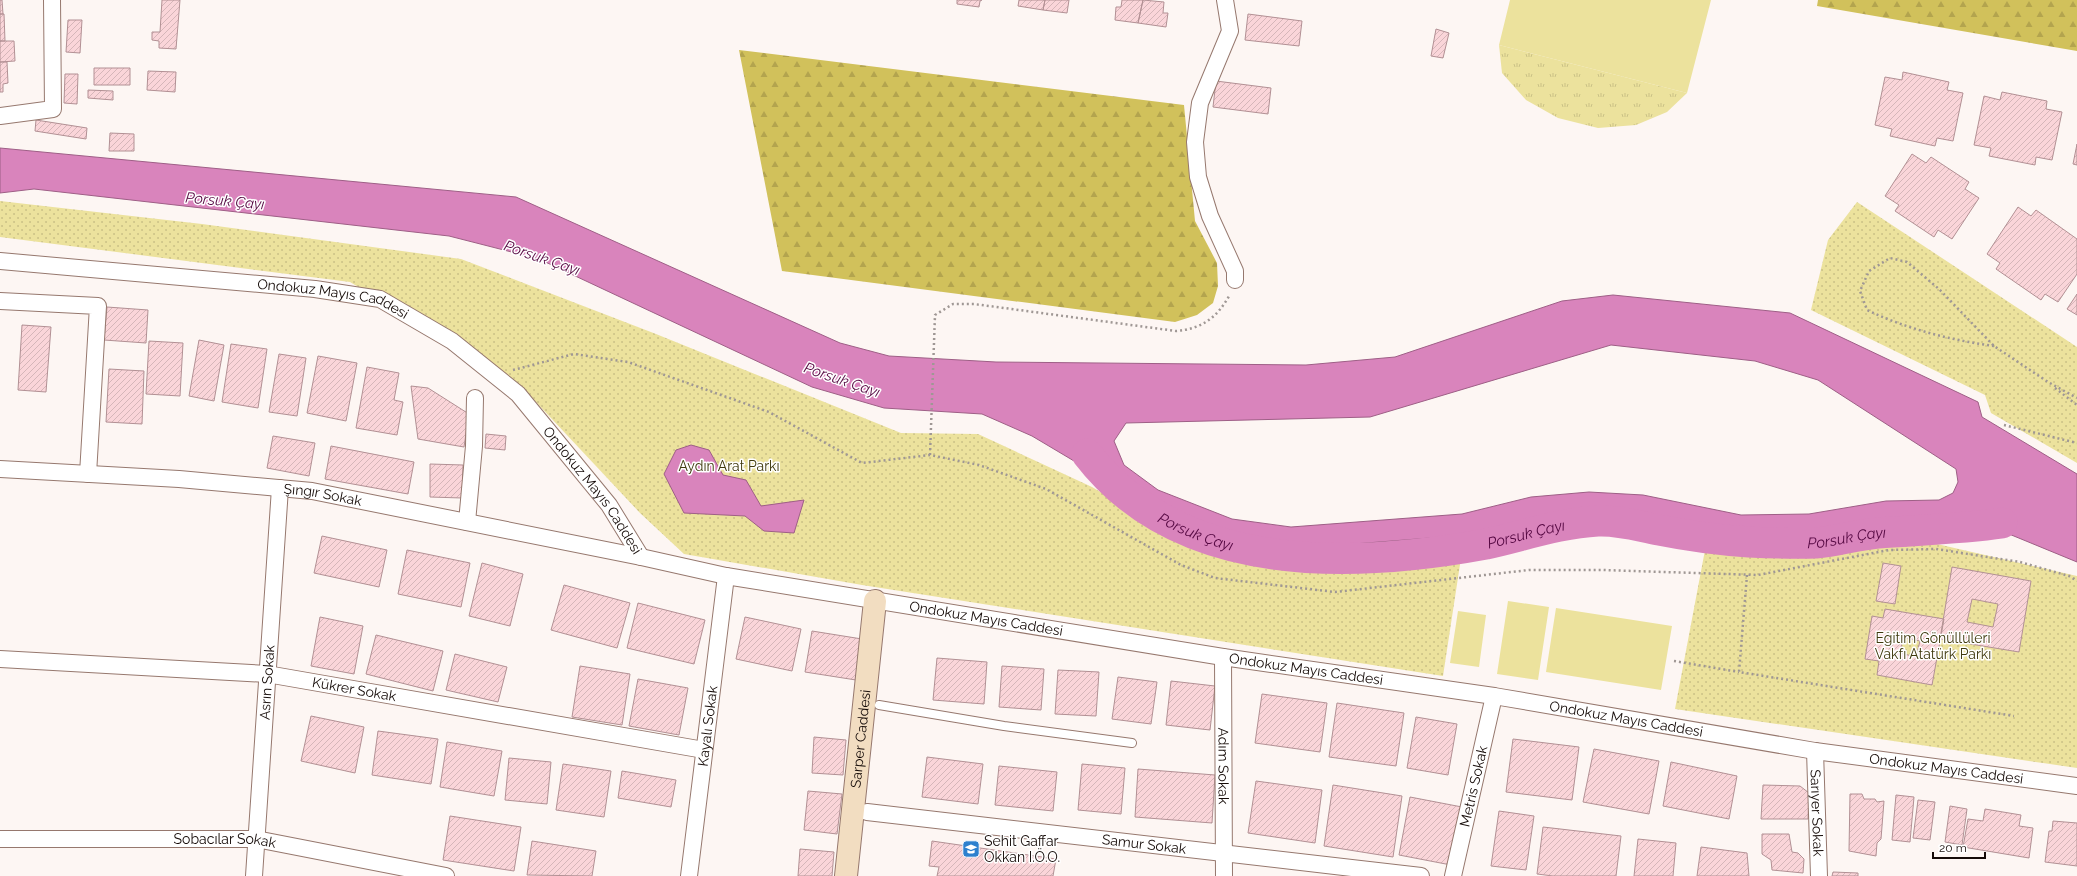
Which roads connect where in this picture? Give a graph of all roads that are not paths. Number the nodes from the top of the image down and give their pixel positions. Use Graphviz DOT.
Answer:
graph roads {
  1 [pos="52,0"];
  2 [pos="1225,0"];
  3 [pos="0,116"];
  4 [pos="0,262"];
  5 [pos="1235,280"];
  6 [pos="0,301"];
  7 [pos="475,398"];
  8 [pos="0,469"];
  9 [pos="88,474"];
  10 [pos="280,488"];
  11 [pos="467,522"];
  12 [pos="641,556"];
  13 [pos="726,576"];
  14 [pos="883,602"];
  15 [pos="1223,657"];
  16 [pos="0,659"];
  17 [pos="267,674"];
  18 [pos="1494,696"];
  19 [pos="879,705"];
  20 [pos="1132,743"];
  21 [pos="704,750"];
  22 [pos="1815,750"];
  23 [pos="2077,786"];
  24 [pos="867,812"];
  25 [pos="256,839"];
  26 [pos="0,840"];
  27 [pos="1224,854"];
  28 [pos="254,876"];
  29 [pos="446,876"];
  30 [pos="689,876"];
  31 [pos="846,876"];
  32 [pos="859,876"];
  33 [pos="1224,876"];
  34 [pos="1421,876"];
  35 [pos="1453,876"];
  36 [pos="1819,876"];
  1 -- 3 [label="street"];
  2 -- 5 [label="street"];
  4 -- 12 [label="street, Ondokuz Mayıs Caddesi"];
  6 -- 9 [label="street"];
  7 -- 11 [label="street"];
  8 -- 9 [label="street, Şıngır Sokak"];
  9 -- 10 [label="street, Şıngır Sokak"];
  10 -- 11 [label="street, Şıngır Sokak"];
  10 -- 17 [label="street, Asrın Sokak"];
  11 -- 12 [label="street, Şıngır Sokak"];
  12 -- 13 [label="street, Ondokuz Mayıs Caddesi"];
  13 -- 14 [label="street, Ondokuz Mayıs Caddesi"];
  13 -- 21 [label="street, Kayalı Sokak"];
  14 -- 15 [label="street, Ondokuz Mayıs Caddesi"];
  14 -- 19 [label="main road, Sarper Caddesi"];
  14 -- 31 [label="main road, Sarper Caddesi"];
  15 -- 18 [label="street, Ondokuz Mayıs Caddesi"];
  15 -- 27 [label="street, Adım Sokak"];
  16 -- 17 [label="street, Kükrer Sokak"];
  17 -- 21 [label="street, Kükrer Sokak"];
  17 -- 25 [label="street, Asrın Sokak"];
  18 -- 22 [label="street, Ondokuz Mayıs Caddesi"];
  18 -- 35 [label="street, Metris Sokak"];
  19 -- 20 [label="lane"];
  19 -- 24 [label="main road, Sarper Caddesi"];
  21 -- 30 [label="street, Kayalı Sokak"];
  22 -- 23 [label="street, Ondokuz Mayıs Caddesi"];
  22 -- 36 [label="street, Sarıyer Sokak"];
  24 -- 27 [label="street, Samur Sokak"];
  24 -- 32 [label="main road, Sarper Caddesi"];
  25 -- 26 [label="street, Sobacılar Sokak"];
  25 -- 28 [label="street, Asrın Sokak"];
  25 -- 29 [label="street, Sobacılar Sokak"];
  27 -- 33 [label="street, Adım Sokak"];
  27 -- 34 [label="street, Samur Sokak"];
}
